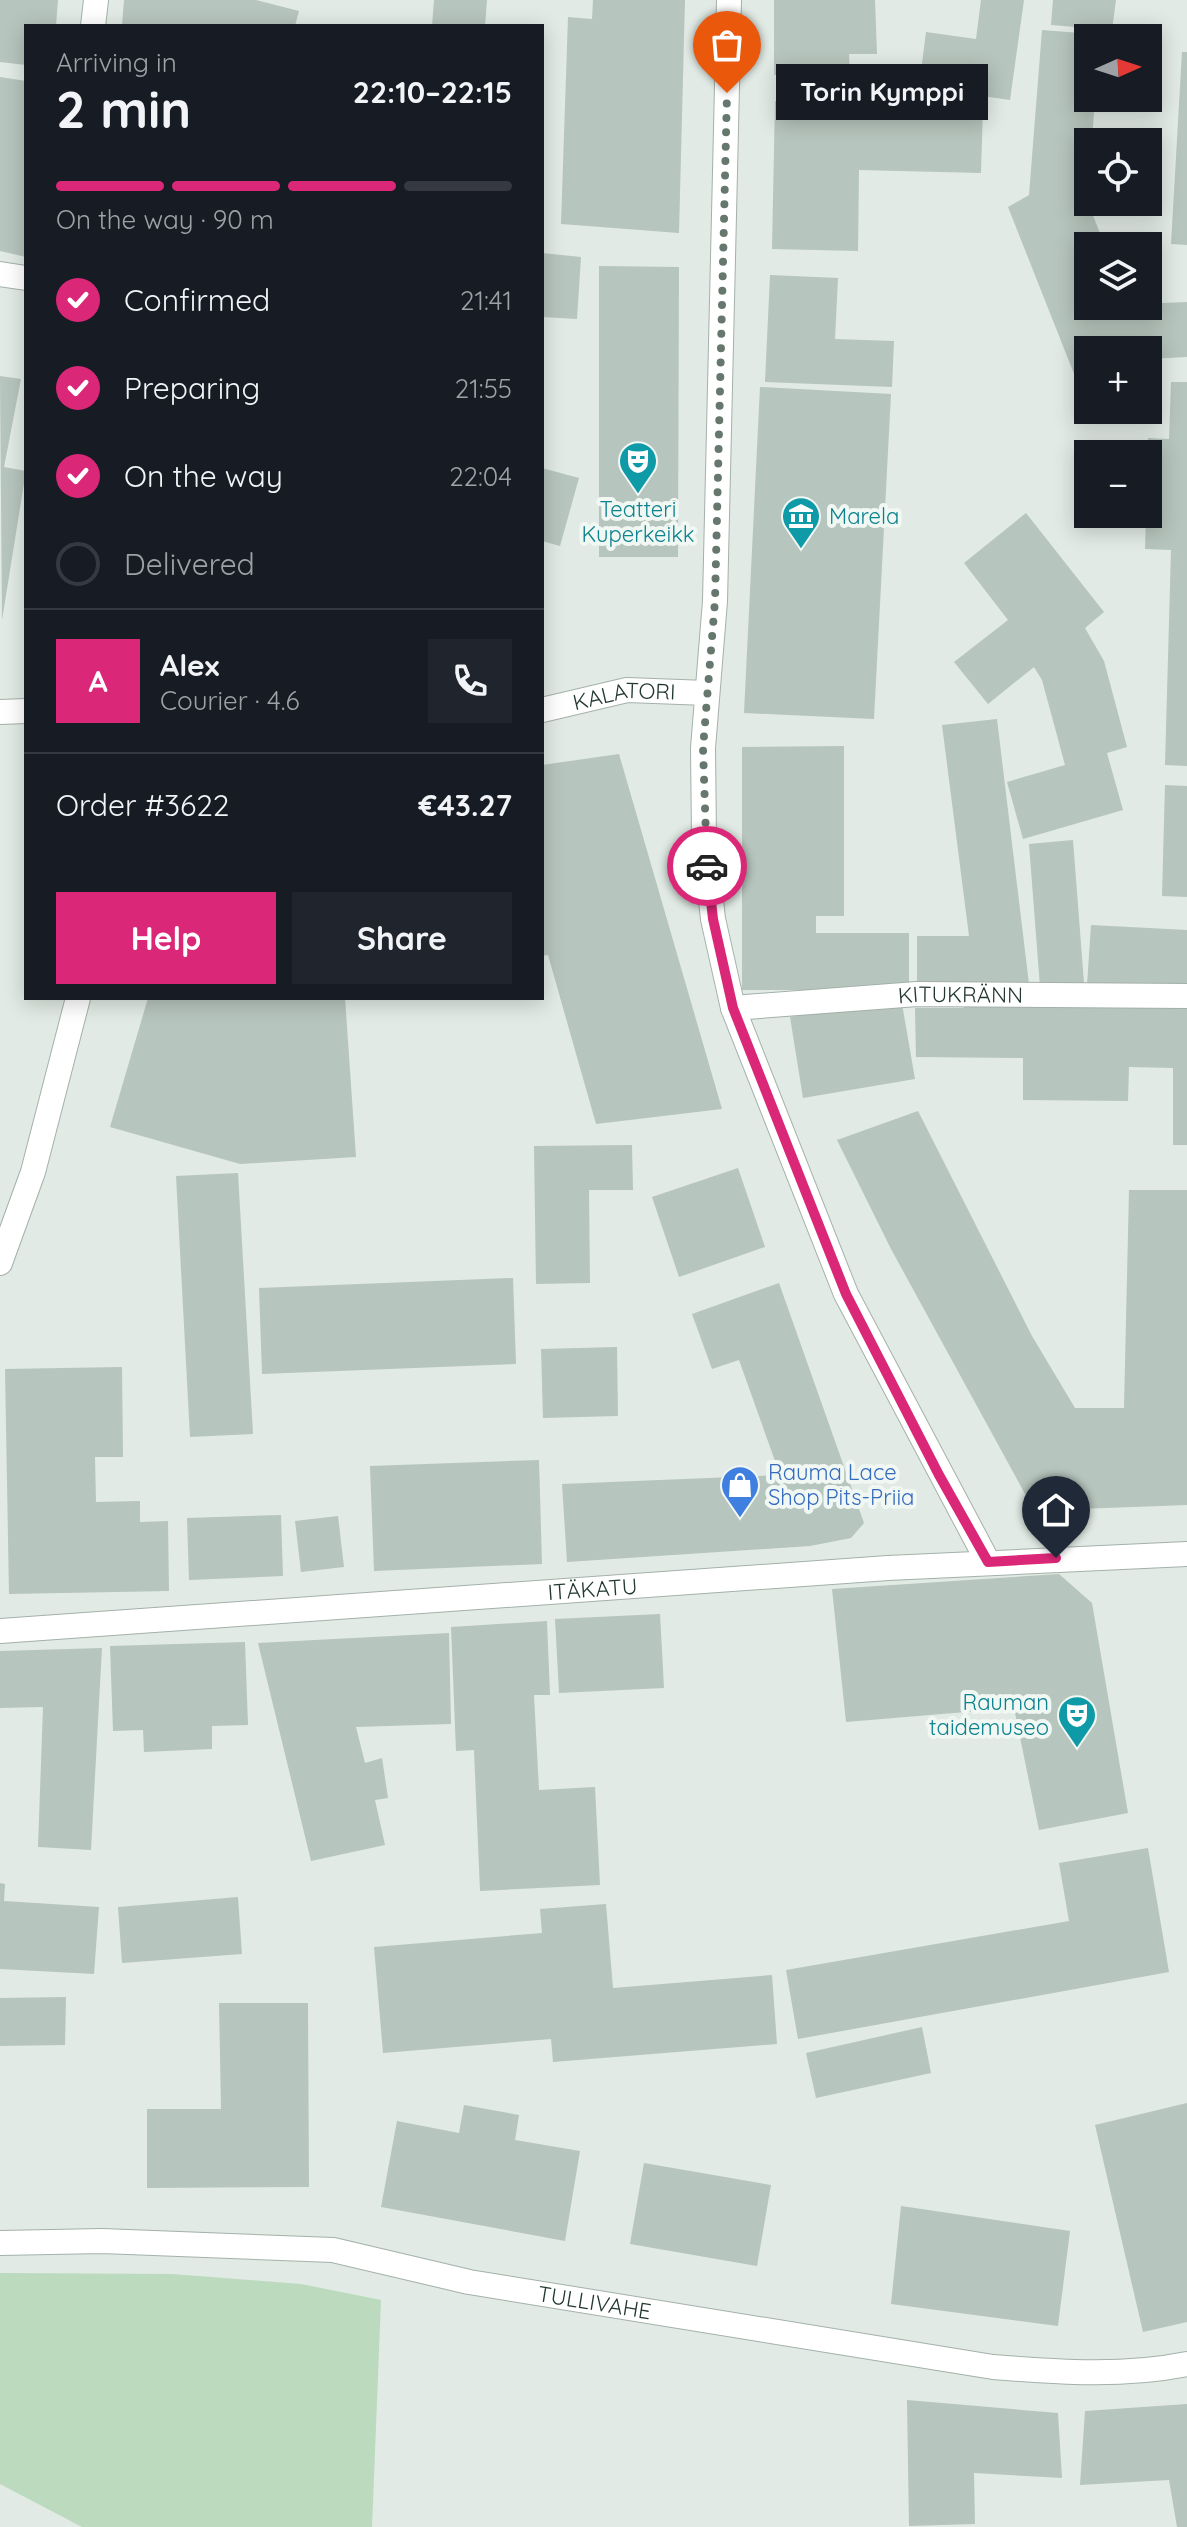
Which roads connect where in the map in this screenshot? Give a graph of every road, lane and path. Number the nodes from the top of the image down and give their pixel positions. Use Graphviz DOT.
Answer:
graph roads {
  1 [pos="96,0"];
  2 [pos="729,0"];
  3 [pos="93,24"];
  4 [pos="0,274"];
  5 [pos="24,278"];
  6 [pos="707,693"];
  7 [pos="544,710"];
  8 [pos="24,711"];
  9 [pos="0,712"];
  10 [pos="1187,996"];
  11 [pos="77,1000"];
  12 [pos="733,1008"];
  13 [pos="0,1263"];
  14 [pos="1187,1554"];
  15 [pos="988,1562"];
  16 [pos="0,1631"];
  17 [pos="0,2243"];
  18 [pos="1187,2364"];
  1 -- 3 [label="street"];
  2 -- 6 [label="street"];
  4 -- 5 [label="street"];
  6 -- 7 [label="street, KALATORI"];
  6 -- 12 [label="street"];
  8 -- 9 [label="street"];
  10 -- 12 [label="street, KITUKRÄNN"];
  11 -- 13 [label="street"];
  12 -- 15 [label="street"];
  14 -- 15 [label="street, ITÄKATU"];
  15 -- 16 [label="street, ITÄKATU"];
  17 -- 18 [label="street, TULLIVAHE"];
}
